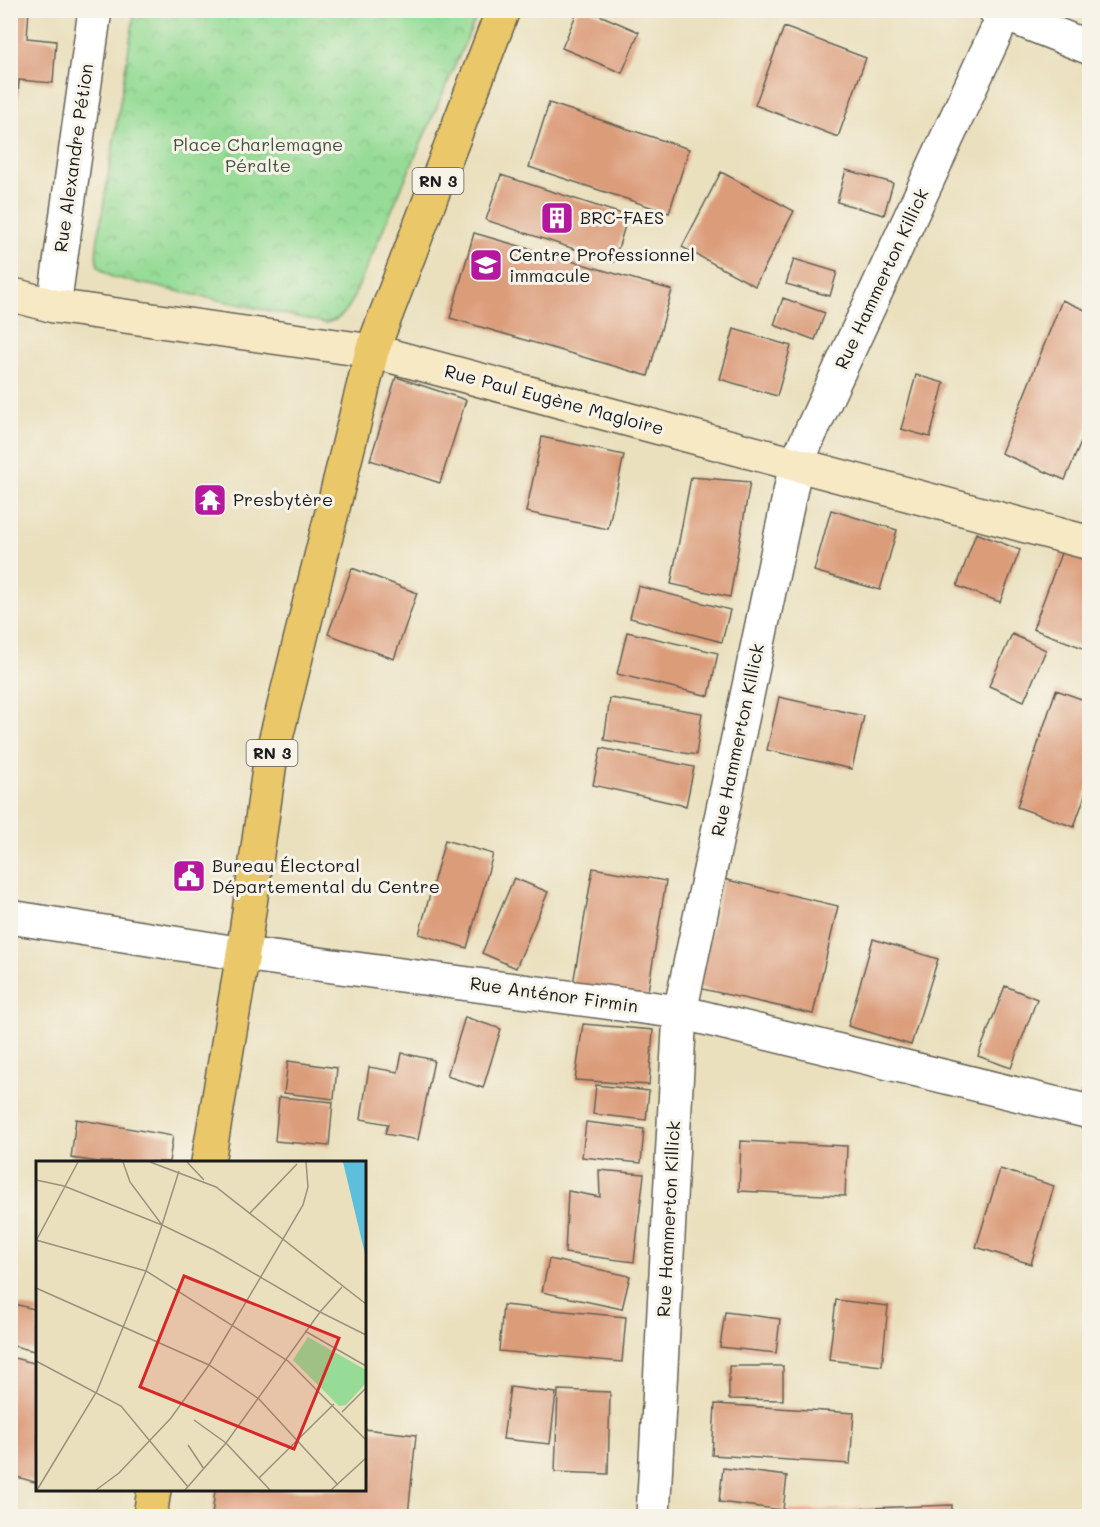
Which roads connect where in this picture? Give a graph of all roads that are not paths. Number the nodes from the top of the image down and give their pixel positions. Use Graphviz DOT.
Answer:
graph roads {
  1 [pos="95,10"];
  2 [pos="503,10"];
  3 [pos="1003,12"];
  4 [pos="1089,48"];
  5 [pos="10,294"];
  6 [pos="54,306"];
  7 [pos="372,351"];
  8 [pos="796,464"];
  9 [pos="1089,543"];
  10 [pos="10,917"];
  11 [pos="243,954"];
  12 [pos="680,1012"];
  13 [pos="1089,1112"];
  14 [pos="208,1161"];
  15 [pos="154,1491"];
  16 [pos="150,1516"];
  17 [pos="653,1516"];
  1 -- 6 [label="street, Rue Alexandre Pétion"];
  2 -- 7 [label="main road, RN 3"];
  3 -- 4 [label="street"];
  3 -- 8 [label="street, Rue Hammerton Killick"];
  5 -- 6 [label="main road, Rue Paul Eugène Magloire"];
  6 -- 7 [label="main road, Rue Paul Eugène Magloire"];
  7 -- 8 [label="main road, Rue Paul Eugène Magloire"];
  7 -- 11 [label="main road, RN 3"];
  8 -- 9 [label="main road, Rue Paul Eugène Magloire"];
  8 -- 12 [label="street, Rue Hammerton Killick"];
  10 -- 11 [label="street, Rue Anténor Firmin"];
  11 -- 12 [label="street, Rue Anténor Firmin"];
  11 -- 14 [label="main road, RN 3"];
  12 -- 13 [label="street, Rue Anténor Firmin"];
  12 -- 17 [label="street, Rue Hammerton Killick"];
  15 -- 16 [label="main road"];
}
